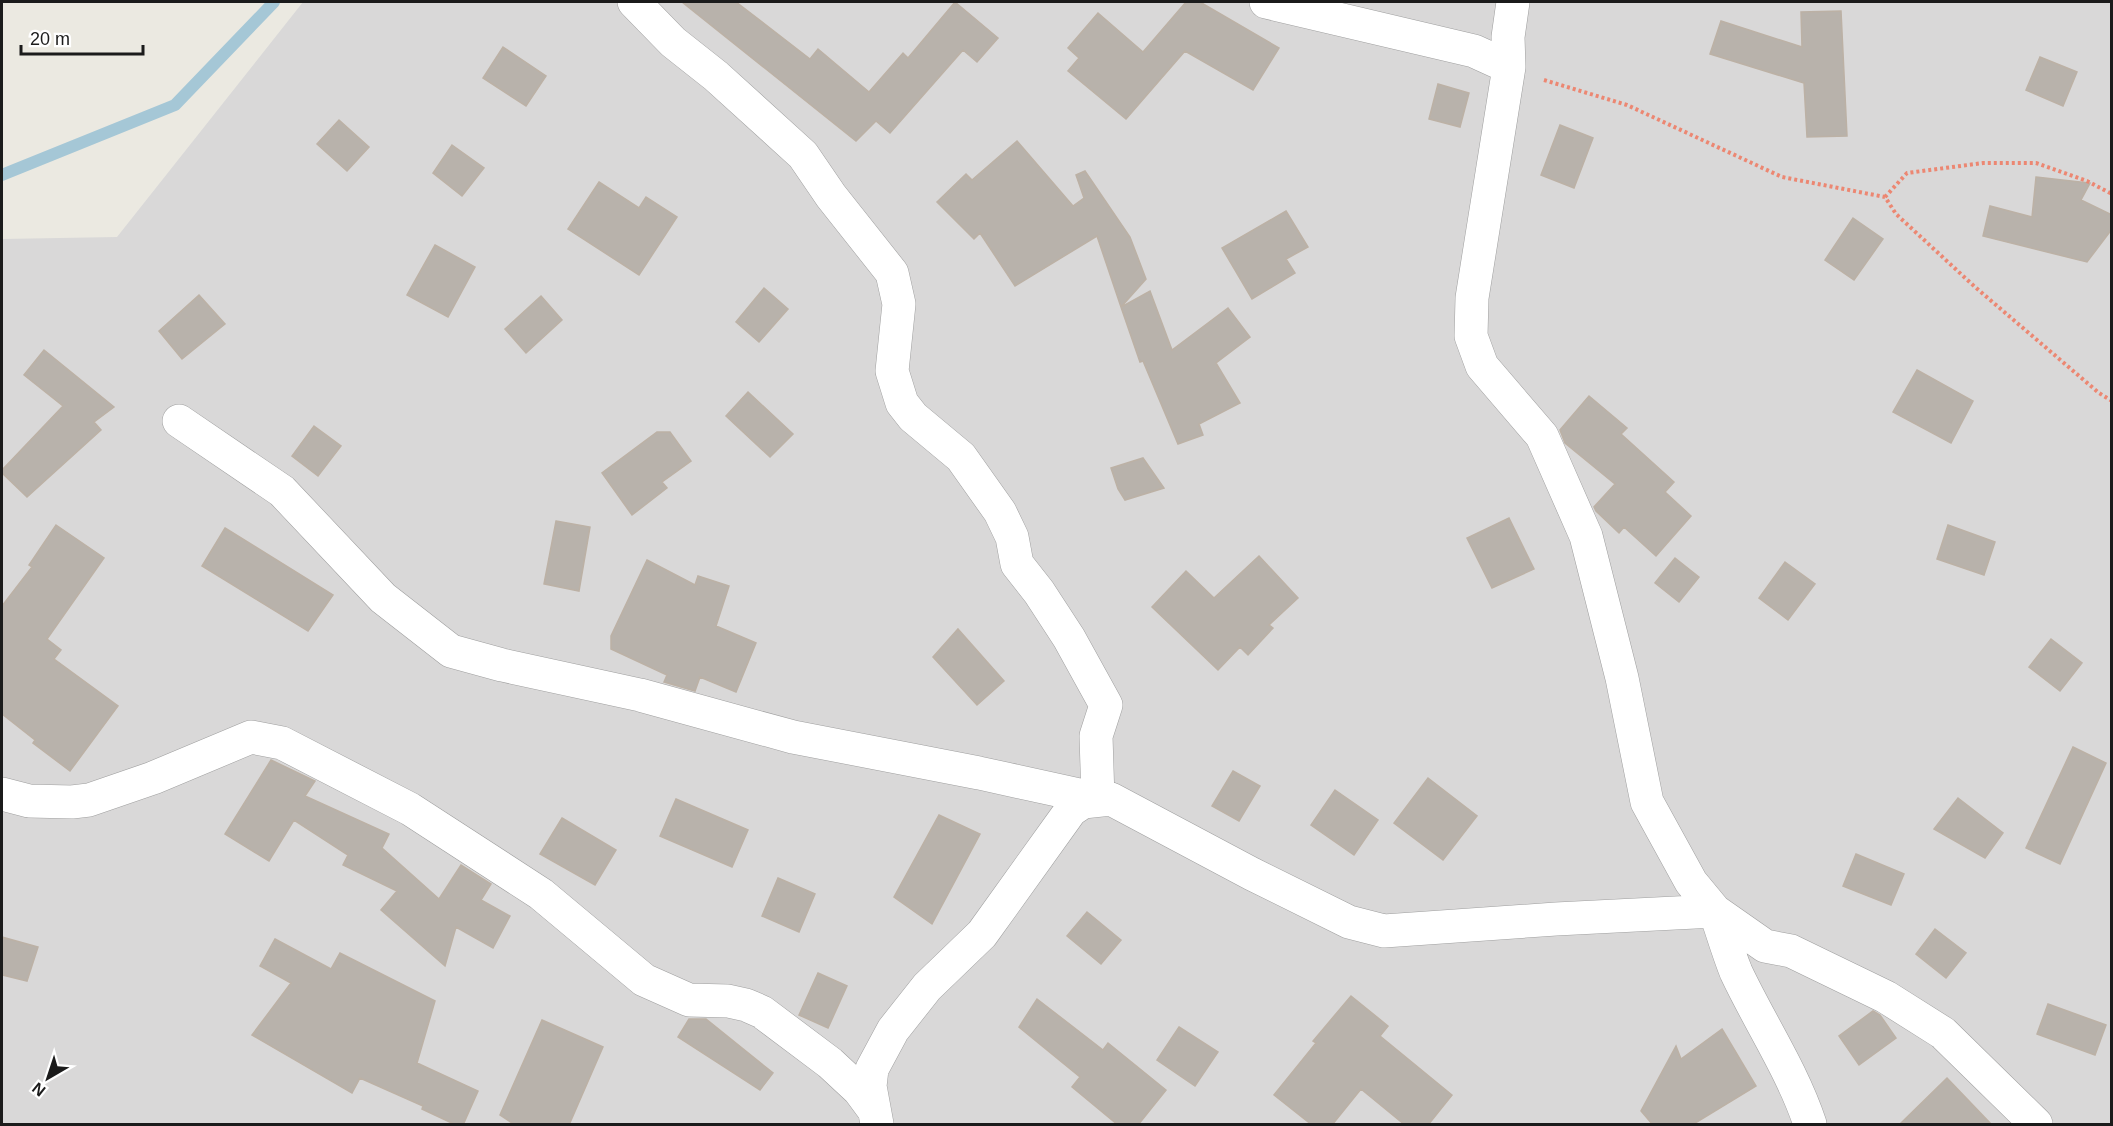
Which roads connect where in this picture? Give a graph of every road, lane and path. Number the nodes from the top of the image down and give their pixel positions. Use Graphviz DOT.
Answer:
graph roads {
  1 [pos="634,2"];
  2 [pos="1266,2"];
  3 [pos="1513,2"];
  4 [pos="1509,67"];
  5 [pos="2112,194"];
  6 [pos="1885,197"];
  7 [pos="2112,401"];
  8 [pos="179,421"];
  9 [pos="2,794"];
  10 [pos="1098,799"];
  11 [pos="1715,911"];
  12 [pos="875,1117"];
  13 [pos="1810,1125"];
  14 [pos="2036,1125"];
  1 -- 10 [label="street"];
  2 -- 4 [label="street"];
  3 -- 4 [label="street"];
  4 -- 6 [label="path"];
  4 -- 11 [label="street"];
  5 -- 6 [label="path"];
  6 -- 7 [label="path"];
  8 -- 10 [label="street"];
  9 -- 12 [label="street"];
  10 -- 11 [label="street"];
  10 -- 12 [label="street"];
  11 -- 13 [label="street"];
  11 -- 14 [label="street"];
}
